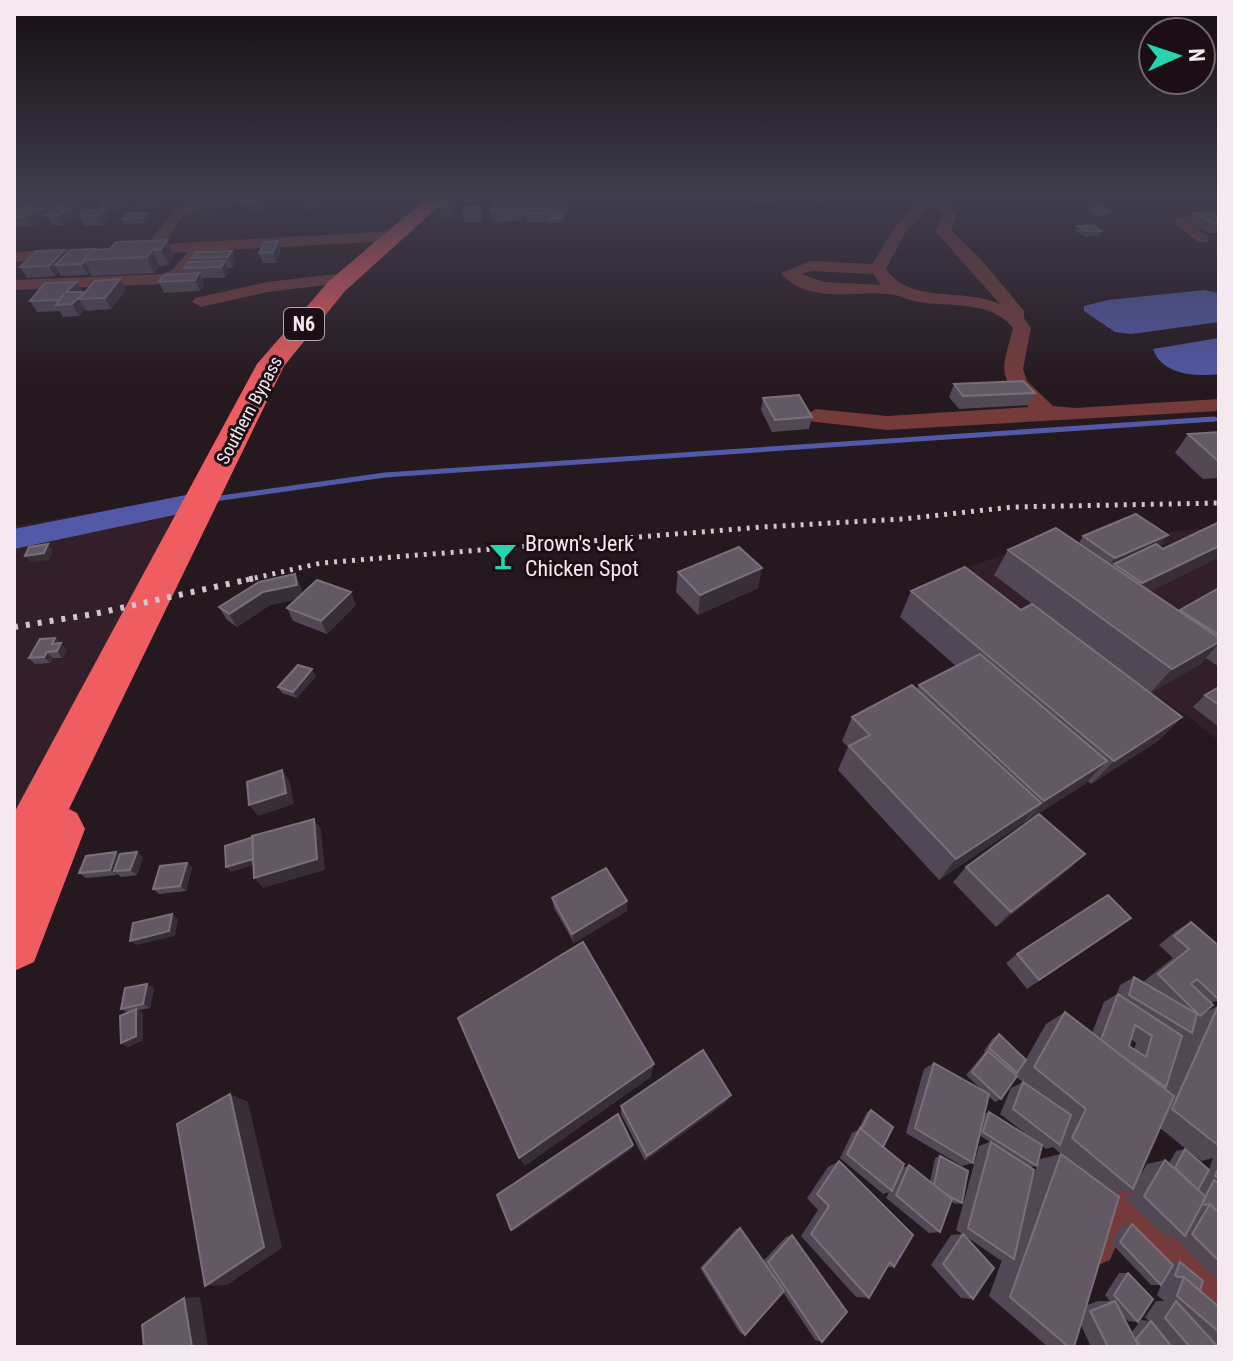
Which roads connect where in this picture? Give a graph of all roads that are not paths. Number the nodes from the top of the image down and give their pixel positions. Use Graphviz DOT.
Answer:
graph roads {
  1 [pos="189,261"];
  2 [pos="355,261"];
  3 [pos="882,261"];
  4 [pos="971,261"];
  5 [pos="344,268"];
  6 [pos="878,269"];
  7 [pos="14,285"];
  8 [pos="898,290"];
  9 [pos="201,302"];
  10 [pos="1015,319"];
  11 [pos="1219,405"];
  12 [pos="1047,412"];
  13 [pos="816,416"];
  14 [pos="118,669"];
  15 [pos="14,866"];
  16 [pos="14,942"];
  17 [pos="1074,1291"];
  18 [pos="1219,1295"];
  1 -- 7 [label="street"];
  2 -- 5 [label="highway, Southern Bypass / N6"];
  3 -- 6 [label="street"];
  4 -- 10 [label="street"];
  5 -- 9 [label="street"];
  5 -- 14 [label="highway, Southern Bypass / N6"];
  6 -- 8 [label="street"];
  6 -- 8 [label="street"];
  8 -- 10 [label="street"];
  10 -- 12 [label="street"];
  11 -- 12 [label="street"];
  12 -- 13 [label="street"];
  14 -- 15 [label="highway, Southern Bypass / N6"];
  14 -- 16 [label="highway, Southern Bypass / N6"];
  17 -- 18 [label="street"];
}
